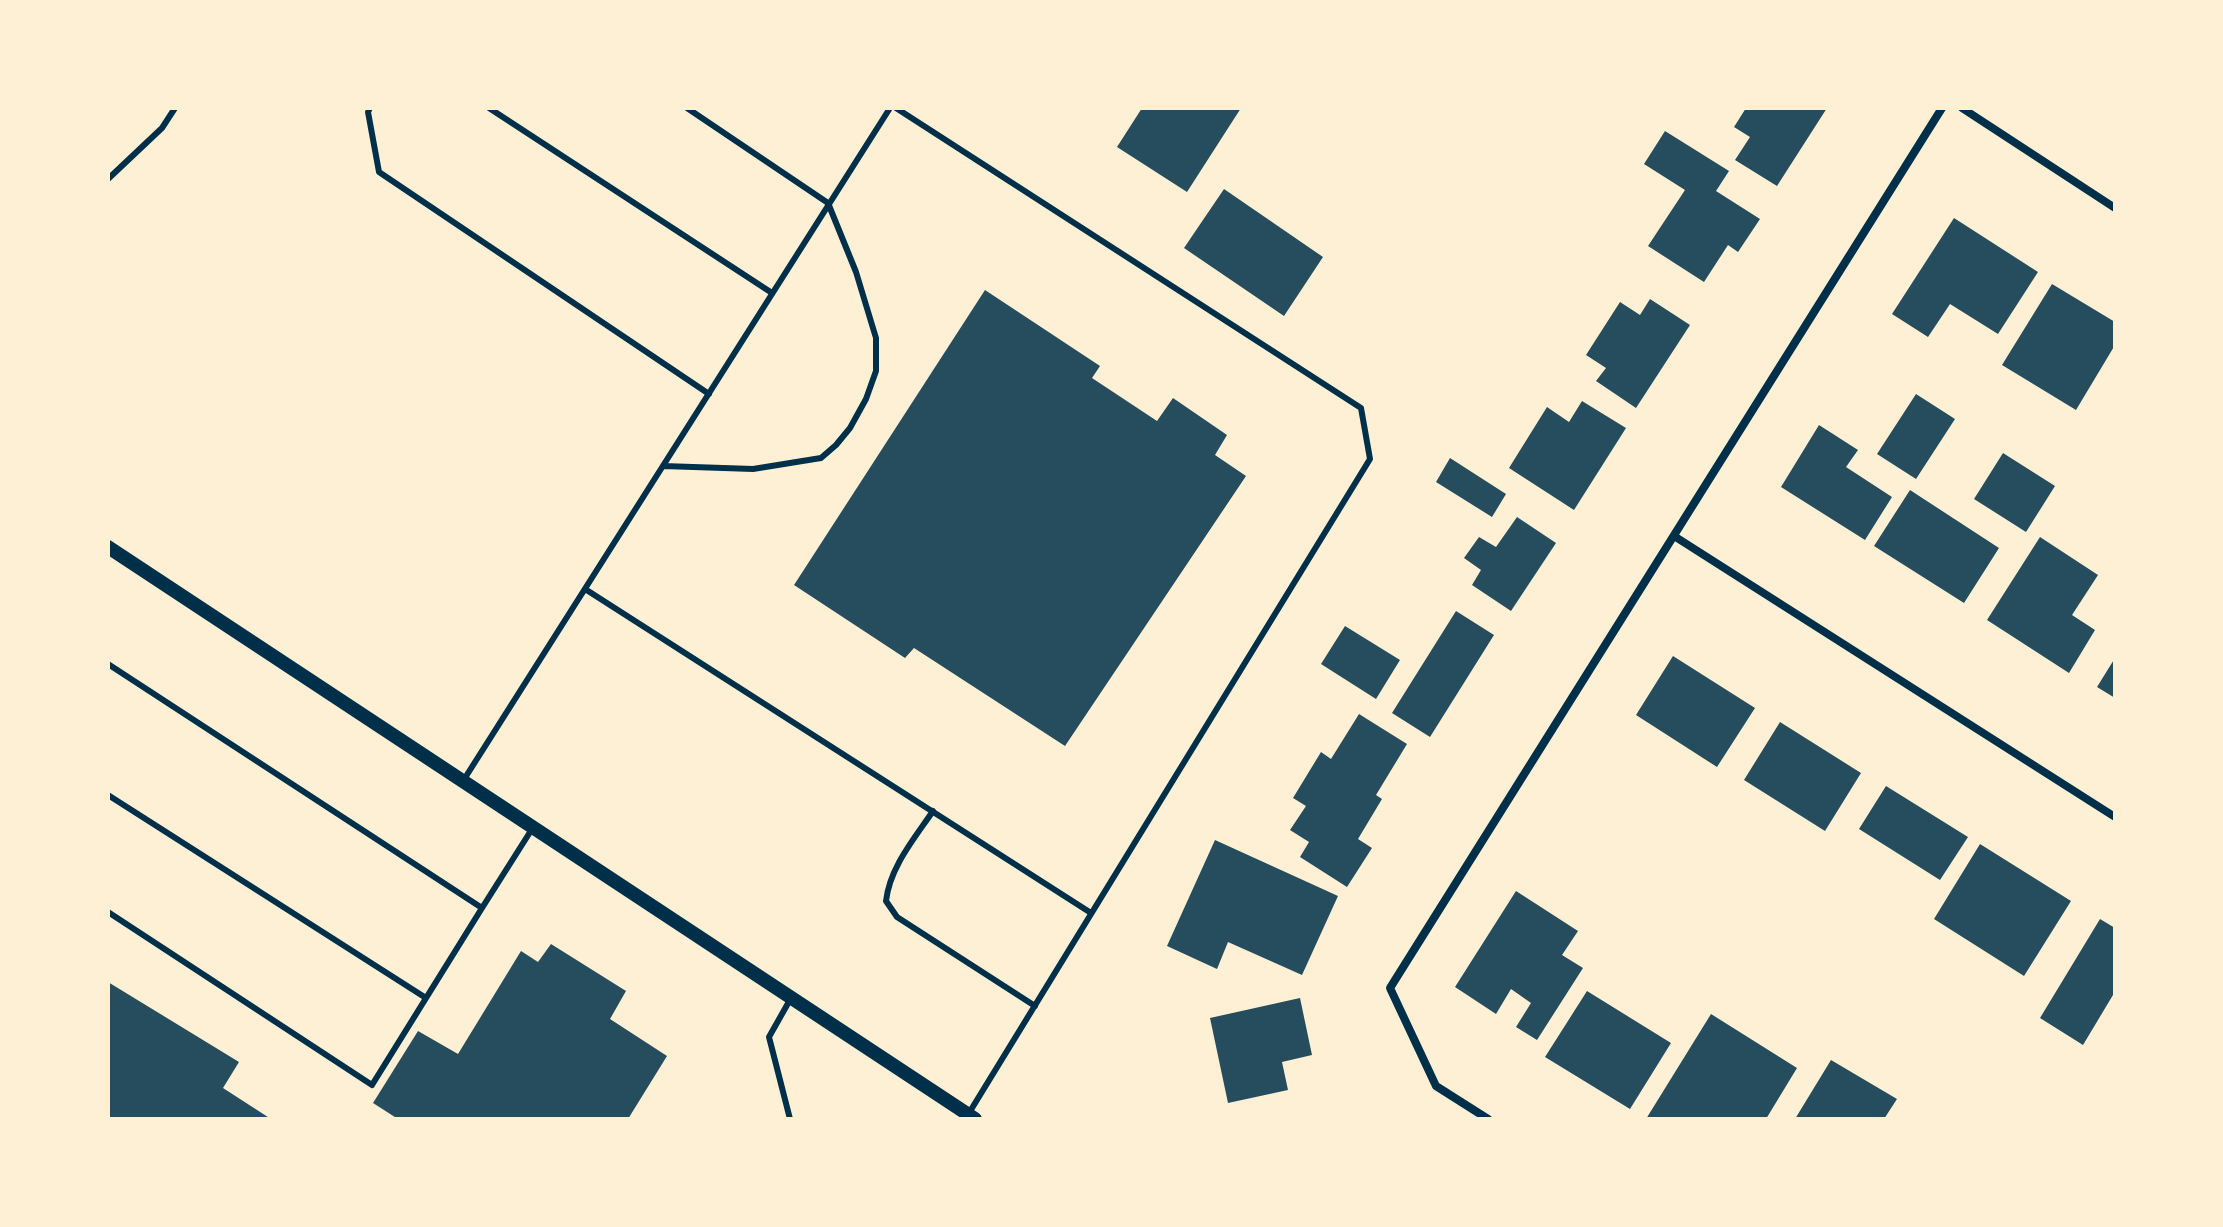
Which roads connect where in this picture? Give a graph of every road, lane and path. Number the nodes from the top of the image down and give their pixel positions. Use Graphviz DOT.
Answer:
graph roads {
  1 [pos="175,108"];
  2 [pos="370,108"];
  3 [pos="489,108"];
  4 [pos="687,108"];
  5 [pos="893,108"];
  6 [pos="1942,108"];
  7 [pos="1962,108"];
  8 [pos="108,179"];
  9 [pos="828,203"];
  10 [pos="2115,208"];
  11 [pos="772,293"];
  12 [pos="709,394"];
  13 [pos="663,466"];
  14 [pos="1674,536"];
  15 [pos="108,547"];
  16 [pos="585,589"];
  17 [pos="108,664"];
  18 [pos="463,781"];
  19 [pos="108,795"];
  20 [pos="933,811"];
  21 [pos="2115,817"];
  22 [pos="533,827"];
  23 [pos="482,908"];
  24 [pos="108,912"];
  25 [pos="1091,913"];
  26 [pos="426,998"];
  27 [pos="791,998"];
  28 [pos="1035,1006"];
  29 [pos="971,1117"];
  30 [pos="790,1119"];
  31 [pos="1488,1119"];
  1 -- 8 [label="lane"];
  2 -- 12 [label="lane"];
  3 -- 11 [label="lane"];
  4 -- 9 [label="lane"];
  5 -- 9 [label="lane"];
  5 -- 25 [label="lane"];
  6 -- 14 [label="street"];
  7 -- 10 [label="street"];
  9 -- 11 [label="lane"];
  9 -- 13 [label="lane"];
  11 -- 12 [label="lane"];
  12 -- 13 [label="lane"];
  13 -- 16 [label="lane"];
  14 -- 21 [label="street"];
  14 -- 31 [label="street"];
  15 -- 18 [label="street"];
  16 -- 18 [label="lane"];
  16 -- 20 [label="lane"];
  17 -- 23 [label="lane"];
  18 -- 22 [label="street"];
  19 -- 26 [label="lane"];
  20 -- 25 [label="lane"];
  20 -- 28 [label="lane"];
  22 -- 23 [label="lane"];
  22 -- 27 [label="street"];
  23 -- 26 [label="lane"];
  24 -- 26 [label="lane"];
  25 -- 28 [label="lane"];
  27 -- 29 [label="street"];
  27 -- 30 [label="lane"];
  28 -- 29 [label="lane"];
}
